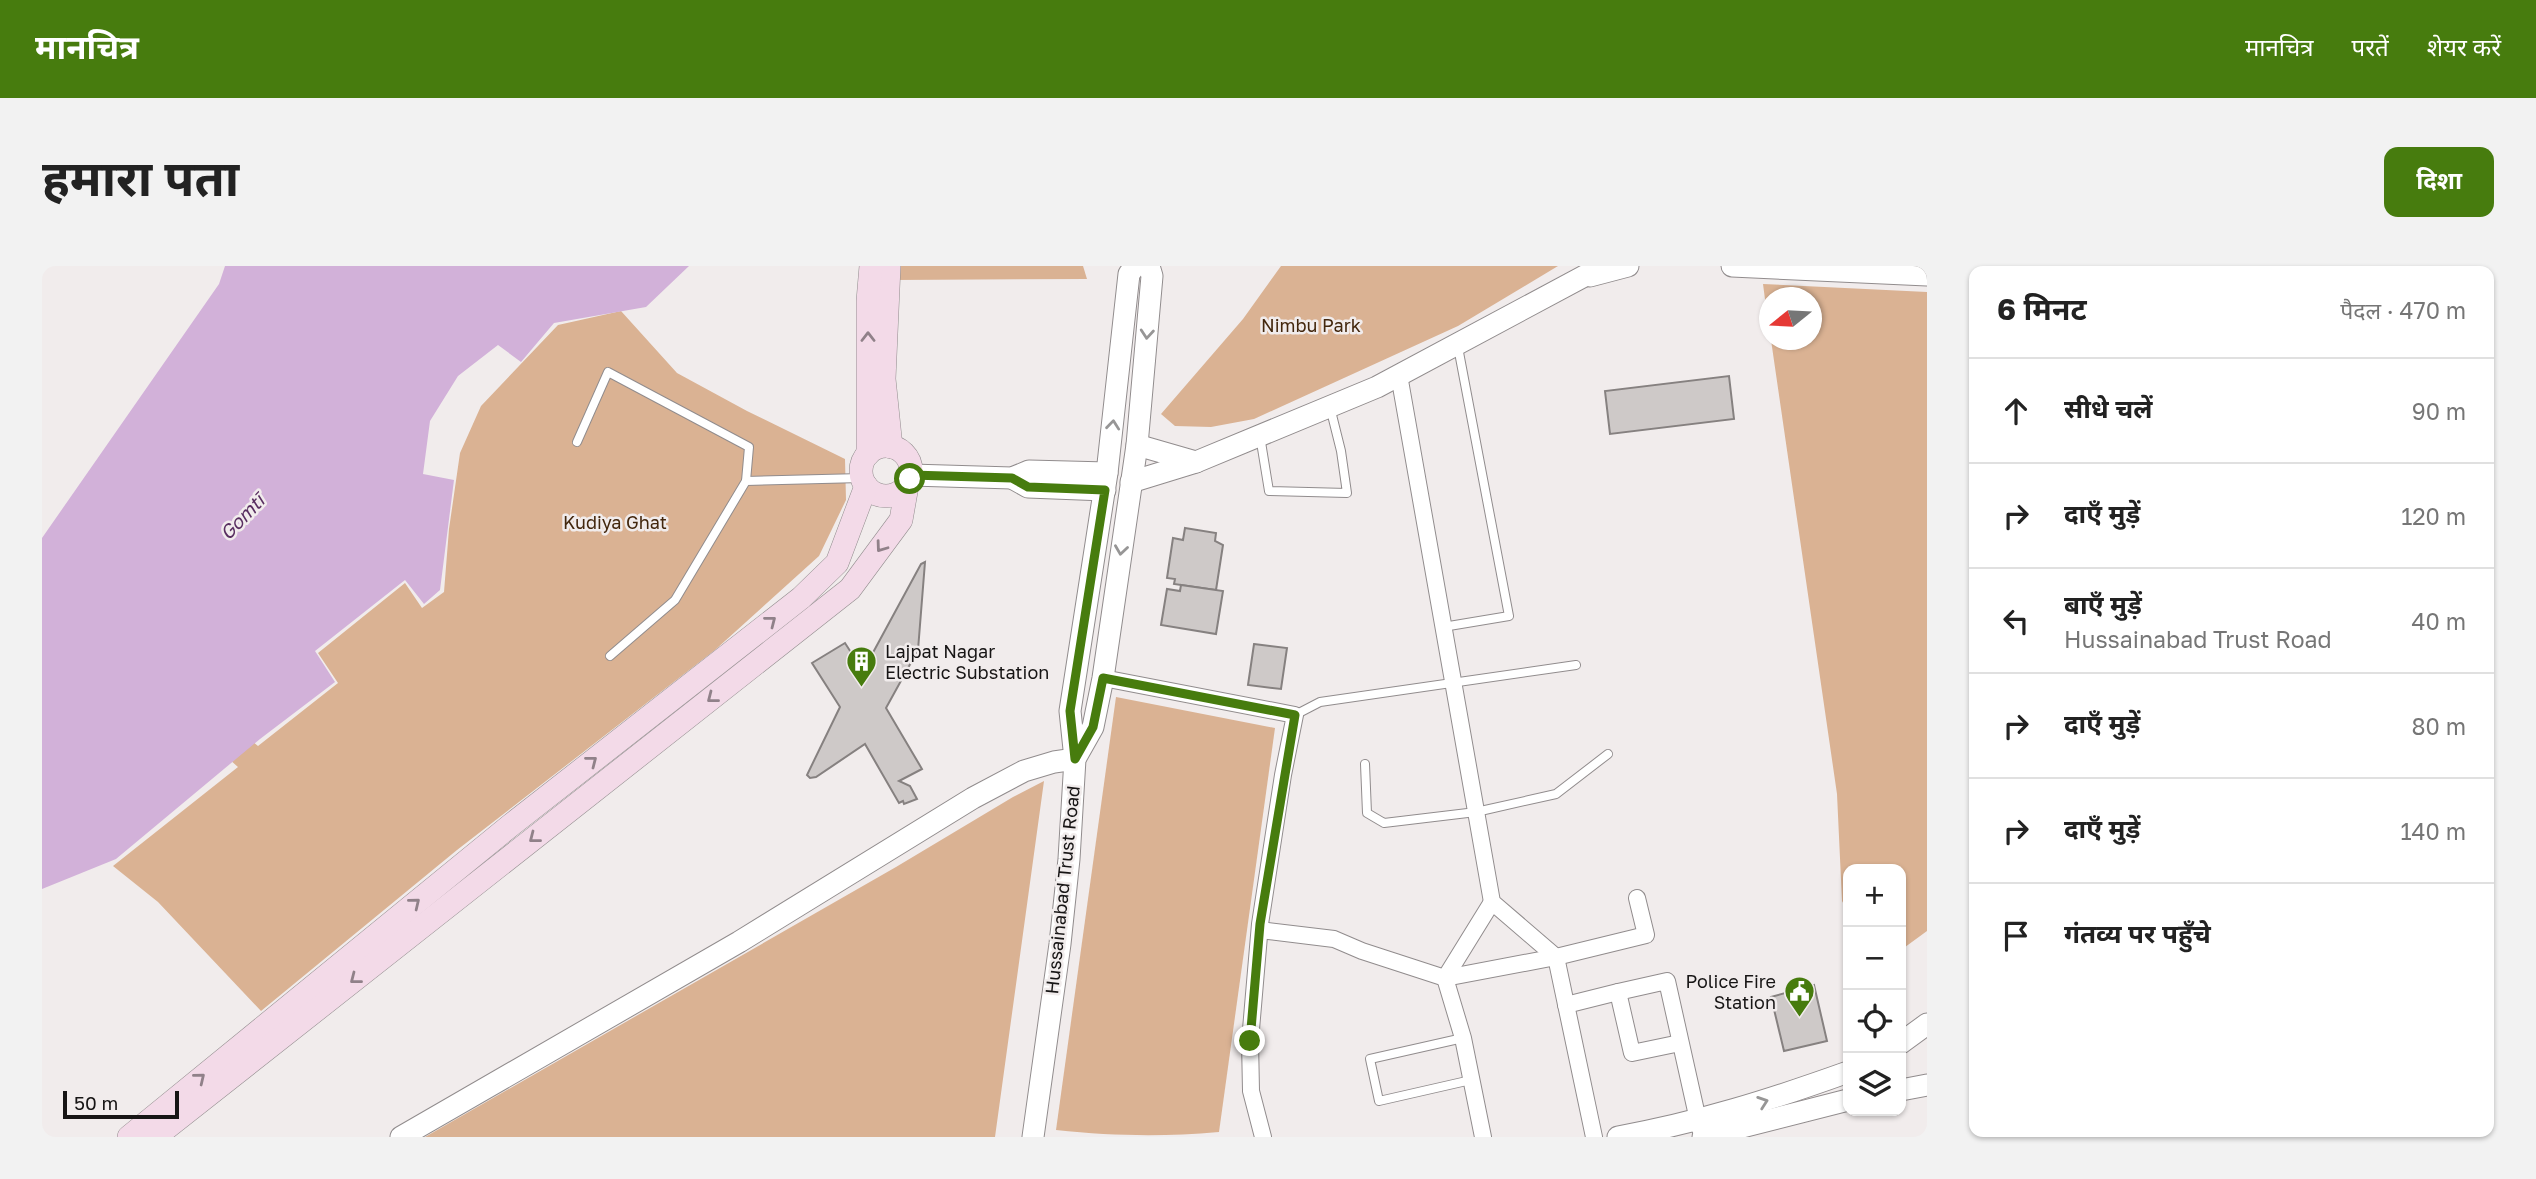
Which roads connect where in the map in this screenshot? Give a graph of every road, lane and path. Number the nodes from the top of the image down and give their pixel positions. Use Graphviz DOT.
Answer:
graph roads {
  1 [pos="871,266"];
  2 [pos="890,266"];
  3 [pos="1135,266"];
  4 [pos="1149,266"];
  5 [pos="1603,266"];
  6 [pos="1628,266"];
  7 [pos="1732,266"];
  8 [pos="1927,275"];
  9 [pos="1583,278"];
  10 [pos="1458,344"];
  11 [pos="1399,375"];
  12 [pos="1330,407"];
  13 [pos="1260,436"];
  14 [pos="577,442"];
  15 [pos="1137,445"];
  16 [pos="891,447"];
  17 [pos="868,454"];
  18 [pos="1196,462"];
  19 [pos="909,480"];
  20 [pos="746,481"];
  21 [pos="864,482"];
  22 [pos="1106,482"];
  23 [pos="1131,482"];
  24 [pos="1443,626"];
  25 [pos="610,656"];
  26 [pos="1576,665"];
  27 [pos="1103,678"];
  28 [pos="1453,683"];
  29 [pos="1295,715"];
  30 [pos="1608,754"];
  31 [pos="1075,759"];
  32 [pos="1365,764"];
  33 [pos="1476,812"];
  34 [pos="1637,898"];
  35 [pos="1492,902"];
  36 [pos="1260,930"];
  37 [pos="1556,957"];
  38 [pos="1445,978"];
  39 [pos="1618,992"];
  40 [pos="1566,1005"];
  41 [pos="1927,1024"];
  42 [pos="1463,1038"];
  43 [pos="1906,1039"];
  44 [pos="1680,1043"];
  45 [pos="1843,1075"];
  46 [pos="1471,1080"];
  47 [pos="1927,1085"];
  48 [pos="1906,1089"];
  49 [pos="1843,1101"];
  50 [pos="1701,1132"];
  51 [pos="1034,1136"];
  52 [pos="129,1137"];
  53 [pos="155,1137"];
  54 [pos="401,1137"];
  55 [pos="1263,1137"];
  56 [pos="1483,1137"];
  57 [pos="1594,1137"];
  58 [pos="1618,1137"];
  17 -- 1 [label="main road, one-way"];
  2 -- 16 [label="main road"];
  22 -- 3 [label="street, one-way"];
  4 -- 15 [label="street, Hussainabad Trust Road, one-way"];
  5 -- 9 [label="street"];
  6 -- 9 [label="street"];
  7 -- 8 [label="street"];
  9 -- 10 [label="street"];
  10 -- 11 [label="street"];
  10 -- 24 [label="lane"];
  11 -- 12 [label="street"];
  11 -- 24 [label="street"];
  12 -- 13 [label="street"];
  12 -- 13 [label="lane"];
  13 -- 18 [label="street"];
  14 -- 20 [label="lane"];
  15 -- 18 [label="street"];
  15 -- 23 [label="street, Hussainabad Trust Road"];
  16 -- 17 [label="main road"];
  16 -- 19 [label="main road"];
  17 -- 21 [label="main road"];
  18 -- 23 [label="street"];
  19 -- 21 [label="main road"];
  19 -- 22 [label="street"];
  19 -- 53 [label="main road, one-way"];
  20 -- 21 [label="lane"];
  20 -- 25 [label="lane"];
  52 -- 21 [label="main road, one-way"];
  22 -- 31 [label="street"];
  23 -- 27 [label="street, Hussainabad Trust Road, one-way"];
  24 -- 28 [label="street"];
  26 -- 28 [label="lane"];
  27 -- 29 [label="street"];
  27 -- 31 [label="street, Hussainabad Trust Road"];
  28 -- 29 [label="lane"];
  28 -- 33 [label="street"];
  29 -- 36 [label="street"];
  30 -- 33 [label="lane"];
  31 -- 51 [label="street, Hussainabad Trust Road"];
  31 -- 54 [label="street"];
  32 -- 33 [label="lane"];
  33 -- 35 [label="street"];
  34 -- 37 [label="street"];
  35 -- 37 [label="street"];
  35 -- 38 [label="street"];
  36 -- 38 [label="street"];
  36 -- 55 [label="street"];
  37 -- 38 [label="street"];
  37 -- 40 [label="street"];
  38 -- 42 [label="street"];
  39 -- 40 [label="street"];
  39 -- 44 [label="street"];
  39 -- 44 [label="street"];
  40 -- 57 [label="street"];
  41 -- 43 [label="street"];
  42 -- 46 [label="street"];
  42 -- 46 [label="lane"];
  44 -- 50 [label="street"];
  50 -- 45 [label="street, one-way"];
  46 -- 56 [label="street"];
  47 -- 48 [label="street"];
  49 -- 50 [label="street"];
  50 -- 58 [label="street"];
}
